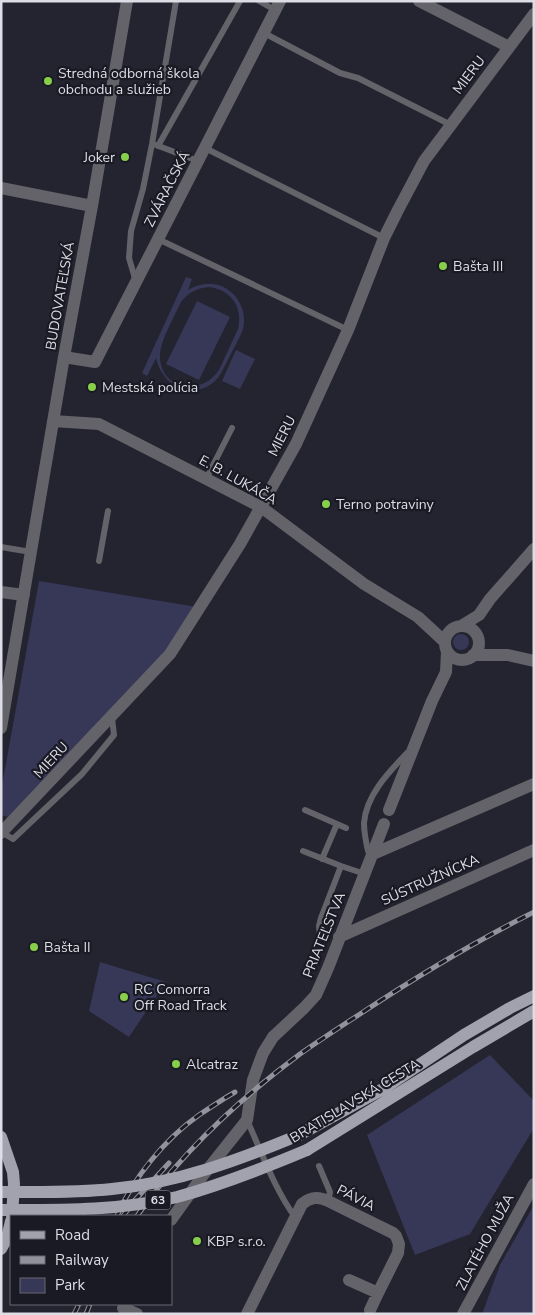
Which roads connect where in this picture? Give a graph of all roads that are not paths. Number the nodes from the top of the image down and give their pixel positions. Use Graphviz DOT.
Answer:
graph roads {
  1 [pos="126,1"];
  2 [pos="176,1"];
  3 [pos="240,1"];
  4 [pos="259,1"];
  5 [pos="419,1"];
  6 [pos="278,6"];
  7 [pos="534,14"];
  8 [pos="264,33"];
  9 [pos="509,47"];
  10 [pos="451,125"];
  11 [pos="155,145"];
  12 [pos="205,148"];
  13 [pos="198,162"];
  14 [pos="1,188"];
  15 [pos="92,206"];
  16 [pos="384,238"];
  17 [pos="158,239"];
  18 [pos="136,282"];
  19 [pos="348,330"];
  20 [pos="64,356"];
  21 [pos="54,421"];
  22 [pos="232,428"];
  23 [pos="206,479"];
  24 [pos="261,507"];
  25 [pos="108,511"];
  26 [pos="1,547"];
  27 [pos="32,552"];
  28 [pos="532,554"];
  29 [pos="98,561"];
  30 [pos="1,592"];
  31 [pos="24,595"];
  32 [pos="479,615"];
  33 [pos="418,617"];
  34 [pos="457,627"];
  35 [pos="477,637"];
  36 [pos="446,647"];
  37 [pos="508,655"];
  38 [pos="468,657"];
  39 [pos="534,661"];
  40 [pos="446,672"];
  41 [pos="1,728"];
  42 [pos="416,745"];
  43 [pos="534,784"];
  44 [pos="305,810"];
  45 [pos="389,810"];
  46 [pos="337,824"];
  47 [pos="384,824"];
  48 [pos="346,828"];
  49 [pos="2,833"];
  50 [pos="534,850"];
  51 [pos="303,851"];
  52 [pos="373,854"];
  53 [pos="322,859"];
  54 [pos="341,866"];
  55 [pos="365,874"];
  56 [pos="320,935"];
  57 [pos="339,937"];
  58 [pos="534,996"];
  59 [pos="534,1010"];
  60 [pos="247,1120"];
  61 [pos="1,1137"];
  62 [pos="319,1166"];
  63 [pos="534,1184"];
  64 [pos="1,1192"];
  65 [pos="328,1200"];
  66 [pos="1,1210"];
  67 [pos="12,1215"];
  68 [pos="295,1217"];
  69 [pos="172,1219"];
  70 [pos="10,1224"];
  71 [pos="1,1249"];
  72 [pos="349,1280"];
  73 [pos="378,1293"];
  74 [pos="122,1308"];
  75 [pos="370,1310"];
  76 [pos="137,1314"];
  77 [pos="247,1314"];
  78 [pos="464,1314"];
  1 -- 15 [label="street, BUDOVATEĽSKÁ"];
  2 -- 11 [label="lane"];
  3 -- 11 [label="lane"];
  4 -- 6 [label="lane"];
  5 -- 9 [label="street"];
  6 -- 8 [label="street, ZVÁRAČSKÁ"];
  7 -- 9 [label="street, MIERU"];
  8 -- 10 [label="lane"];
  8 -- 12 [label="street, ZVÁRAČSKÁ"];
  9 -- 10 [label="street, MIERU"];
  10 -- 16 [label="street, MIERU"];
  11 -- 13 [label="lane"];
  11 -- 18 [label="lane"];
  12 -- 13 [label="street, ZVÁRAČSKÁ"];
  12 -- 16 [label="lane"];
  13 -- 17 [label="street, ZVÁRAČSKÁ"];
  14 -- 15 [label="street"];
  15 -- 20 [label="street, BUDOVATEĽSKÁ"];
  16 -- 19 [label="street, MIERU"];
  17 -- 18 [label="street, ZVÁRAČSKÁ"];
  17 -- 19 [label="lane"];
  18 -- 20 [label="street, ZVÁRAČSKÁ"];
  19 -- 24 [label="street, MIERU"];
  20 -- 21 [label="street, BUDOVATEĽSKÁ"];
  21 -- 23 [label="street, E. B. LUKÁČA"];
  21 -- 27 [label="street, BUDOVATEĽSKÁ"];
  22 -- 23 [label="lane"];
  23 -- 24 [label="street, E. B. LUKÁČA"];
  24 -- 33 [label="street, E. B. LUKÁČA"];
  24 -- 49 [label="street, MIERU"];
  25 -- 29 [label="lane"];
  26 -- 27 [label="lane"];
  27 -- 31 [label="street, BUDOVATEĽSKÁ"];
  28 -- 32 [label="street"];
  30 -- 31 [label="street"];
  31 -- 41 [label="street, BUDOVATEĽSKÁ"];
  32 -- 34 [label="street"];
  32 -- 35 [label="street"];
  33 -- 34 [label="street, E. B. LUKÁČA"];
  33 -- 36 [label="street, E. B. LUKÁČA"];
  34 -- 35 [label="street"];
  34 -- 36 [label="street"];
  35 -- 37 [label="street"];
  35 -- 38 [label="street"];
  36 -- 38 [label="street"];
  36 -- 40 [label="street"];
  37 -- 38 [label="street"];
  37 -- 39 [label="street"];
  38 -- 40 [label="street"];
  40 -- 42 [label="street"];
  42 -- 45 [label="street"];
  42 -- 52 [label="lane"];
  43 -- 52 [label="street"];
  44 -- 46 [label="lane"];
  46 -- 48 [label="lane"];
  46 -- 53 [label="lane"];
  47 -- 52 [label="street, PRIATEĽSTVA"];
  50 -- 57 [label="street, SÚSTRUŽNÍCKA"];
  51 -- 53 [label="lane"];
  52 -- 55 [label="street, PRIATEĽSTVA"];
  53 -- 54 [label="lane"];
  54 -- 55 [label="lane"];
  54 -- 56 [label="lane"];
  55 -- 57 [label="street, PRIATEĽSTVA"];
  57 -- 60 [label="street, PRIATEĽSTVA"];
  58 -- 64 [label="main road, BRATISLAVSKÁ CESTA / 63, bridge"];
  59 -- 66 [label="main road, BRATISLAVSKÁ CESTA / 63, bridge"];
  60 -- 68 [label="lane"];
  60 -- 69 [label="street, PRIATEĽSTVA"];
  61 -- 67 [label="main road"];
  62 -- 65 [label="lane"];
  63 -- 78 [label="street, ZLATÉHO MUŽA"];
  65 -- 68 [label="street, PÁVIA"];
  65 -- 73 [label="street, PÁVIA"];
  68 -- 77 [label="street, PÁVIA"];
  70 -- 71 [label="main road"];
  72 -- 73 [label="street"];
  73 -- 75 [label="street, PÁVIA"];
  74 -- 76 [label="street"];
}
